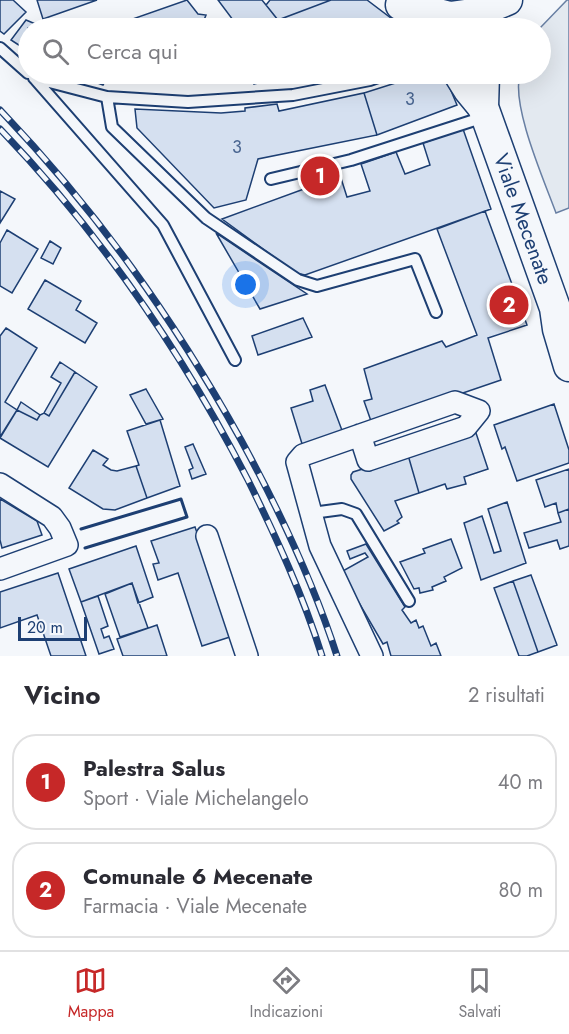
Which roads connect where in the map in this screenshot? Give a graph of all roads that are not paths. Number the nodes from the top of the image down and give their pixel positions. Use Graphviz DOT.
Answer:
graph roads {
  1 [pos="508,0"];
  2 [pos="398,3"];
  3 [pos="413,18"];
  4 [pos="500,18"];
  5 [pos="0,48"];
  6 [pos="18,64"];
  7 [pos="39,84"];
  8 [pos="62,84"];
  9 [pos="349,84"];
  10 [pos="465,84"];
  11 [pos="484,84"];
  12 [pos="107,97"];
  13 [pos="484,112"];
  14 [pos="271,179"];
  15 [pos="436,312"];
  16 [pos="562,316"];
  17 [pos="235,360"];
  18 [pos="569,366"];
  19 [pos="479,411"];
  20 [pos="0,484"];
  21 [pos="312,513"];
  22 [pos="207,536"];
  23 [pos="0,569"];
  24 [pos="409,601"];
  25 [pos="248,656"];
  26 [pos="372,656"];
  1 -- 2 [label="main road"];
  1 -- 4 [label="main road"];
  2 -- 3 [label="main road"];
  5 -- 6 [label="lane"];
  7 -- 17 [label="lane"];
  8 -- 12 [label="lane"];
  9 -- 12 [label="lane"];
  10 -- 13 [label="main road"];
  11 -- 13 [label="main road"];
  12 -- 15 [label="lane"];
  13 -- 14 [label="lane"];
  13 -- 16 [label="main road, Viale Mecenate"];
  16 -- 18 [label="main road, Viale Mecenate"];
  19 -- 21 [label="street"];
  20 -- 23 [label="street"];
  21 -- 24 [label="lane"];
  21 -- 26 [label="street"];
  22 -- 25 [label="street"];
}
